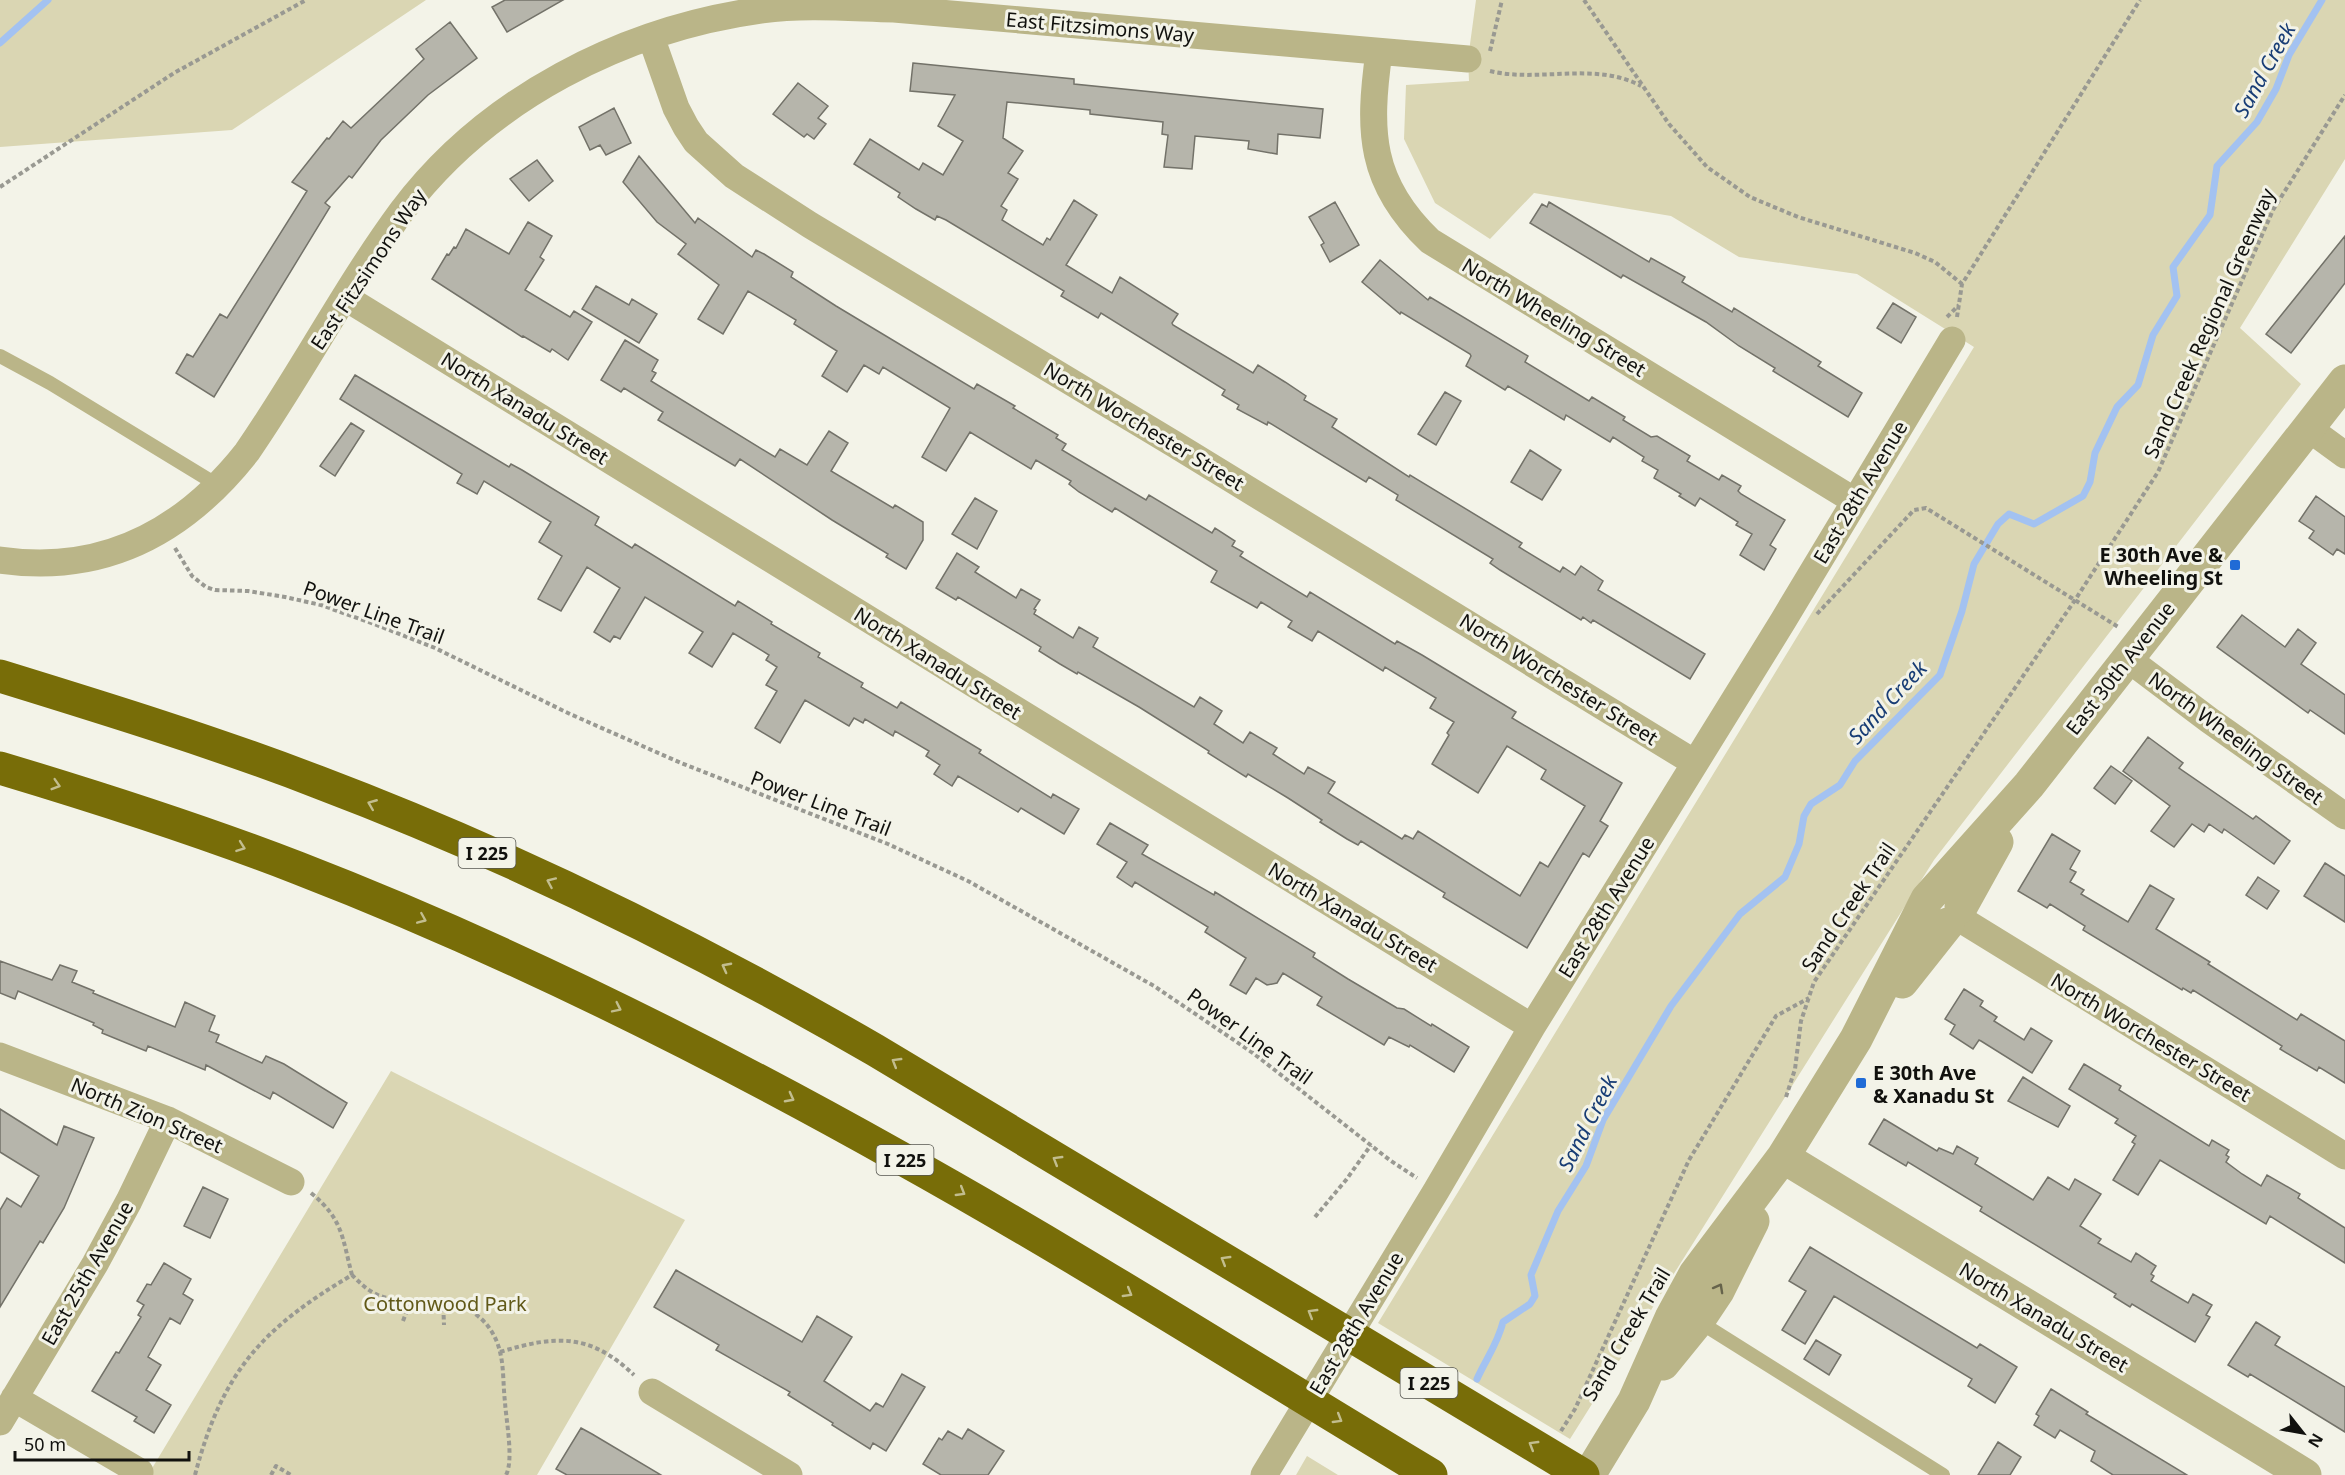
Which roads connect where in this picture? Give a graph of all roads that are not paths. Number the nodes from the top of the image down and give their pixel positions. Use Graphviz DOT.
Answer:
graph roads {
  1 [pos="931,6"];
  2 [pos="651,37"];
  3 [pos="1379,52"];
  4 [pos="1477,64"];
  5 [pos="346,298"];
  6 [pos="1952,340"];
  7 [pos="0,356"];
  8 [pos="2345,381"];
  9 [pos="2308,428"];
  10 [pos="2345,455"];
  11 [pos="219,486"];
  12 [pos="1855,501"];
  13 [pos="0,560"];
  14 [pos="2126,645"];
  15 [pos="0,676"];
  16 [pos="1695,763"];
  17 [pos="0,768"];
  18 [pos="2345,816"];
  19 [pos="1945,909"];
  20 [pos="1532,1027"];
  21 [pos="0,1056"];
  22 [pos="168,1120"];
  23 [pos="2345,1156"];
  24 [pos="1783,1157"];
  25 [pos="301,1187"];
  26 [pos="1698,1321"];
  27 [pos="652,1392"];
  28 [pos="15,1398"];
  29 [pos="1634,1401"];
  30 [pos="0,1422"];
  31 [pos="140,1472"];
  32 [pos="789,1475"];
  33 [pos="1264,1475"];
  34 [pos="1431,1475"];
  35 [pos="1583,1475"];
  36 [pos="1589,1475"];
  37 [pos="1943,1475"];
  38 [pos="2305,1475"];
  1 -- 2 [label="street, East Fitzsimons Way"];
  1 -- 3 [label="street, East Fitzsimons Way"];
  2 -- 5 [label="street, East Fitzsimons Way"];
  2 -- 16 [label="street, North Worchester Street"];
  3 -- 4 [label="street, East Fitzsimons Way"];
  3 -- 12 [label="street, North Wheeling Street"];
  5 -- 11 [label="street, East Fitzsimons Way"];
  5 -- 20 [label="street, North Xanadu Street"];
  6 -- 12 [label="street, East 28th Avenue"];
  7 -- 11 [label="lane"];
  8 -- 9 [label="street, East 30th Avenue"];
  9 -- 10 [label="street"];
  9 -- 14 [label="street, East 30th Avenue"];
  11 -- 13 [label="street, East Fitzsimons Way"];
  12 -- 16 [label="street, East 28th Avenue"];
  14 -- 18 [label="street, North Wheeling Street"];
  14 -- 19 [label="street, East 30th Avenue"];
  35 -- 15 [label="highway, I 225, one-way"];
  16 -- 20 [label="street, East 28th Avenue"];
  17 -- 34 [label="highway, I 225, one-way"];
  19 -- 23 [label="street, North Worchester Street"];
  19 -- 24 [label="street, East 30th Avenue"];
  20 -- 33 [label="street, East 28th Avenue"];
  21 -- 22 [label="street, North Zion Street"];
  22 -- 25 [label="street, North Zion Street"];
  22 -- 28 [label="street, East 25th Avenue"];
  26 -- 24 [label="street, East 30th Avenue, one-way"];
  24 -- 29 [label="street, East 30th Avenue"];
  24 -- 38 [label="street, North Xanadu Street"];
  26 -- 29 [label="street, East 30th Avenue"];
  26 -- 37 [label="lane"];
  27 -- 32 [label="street"];
  28 -- 30 [label="street, East 25th Avenue"];
  28 -- 31 [label="street"];
  29 -- 36 [label="street, East 30th Avenue"];
}
